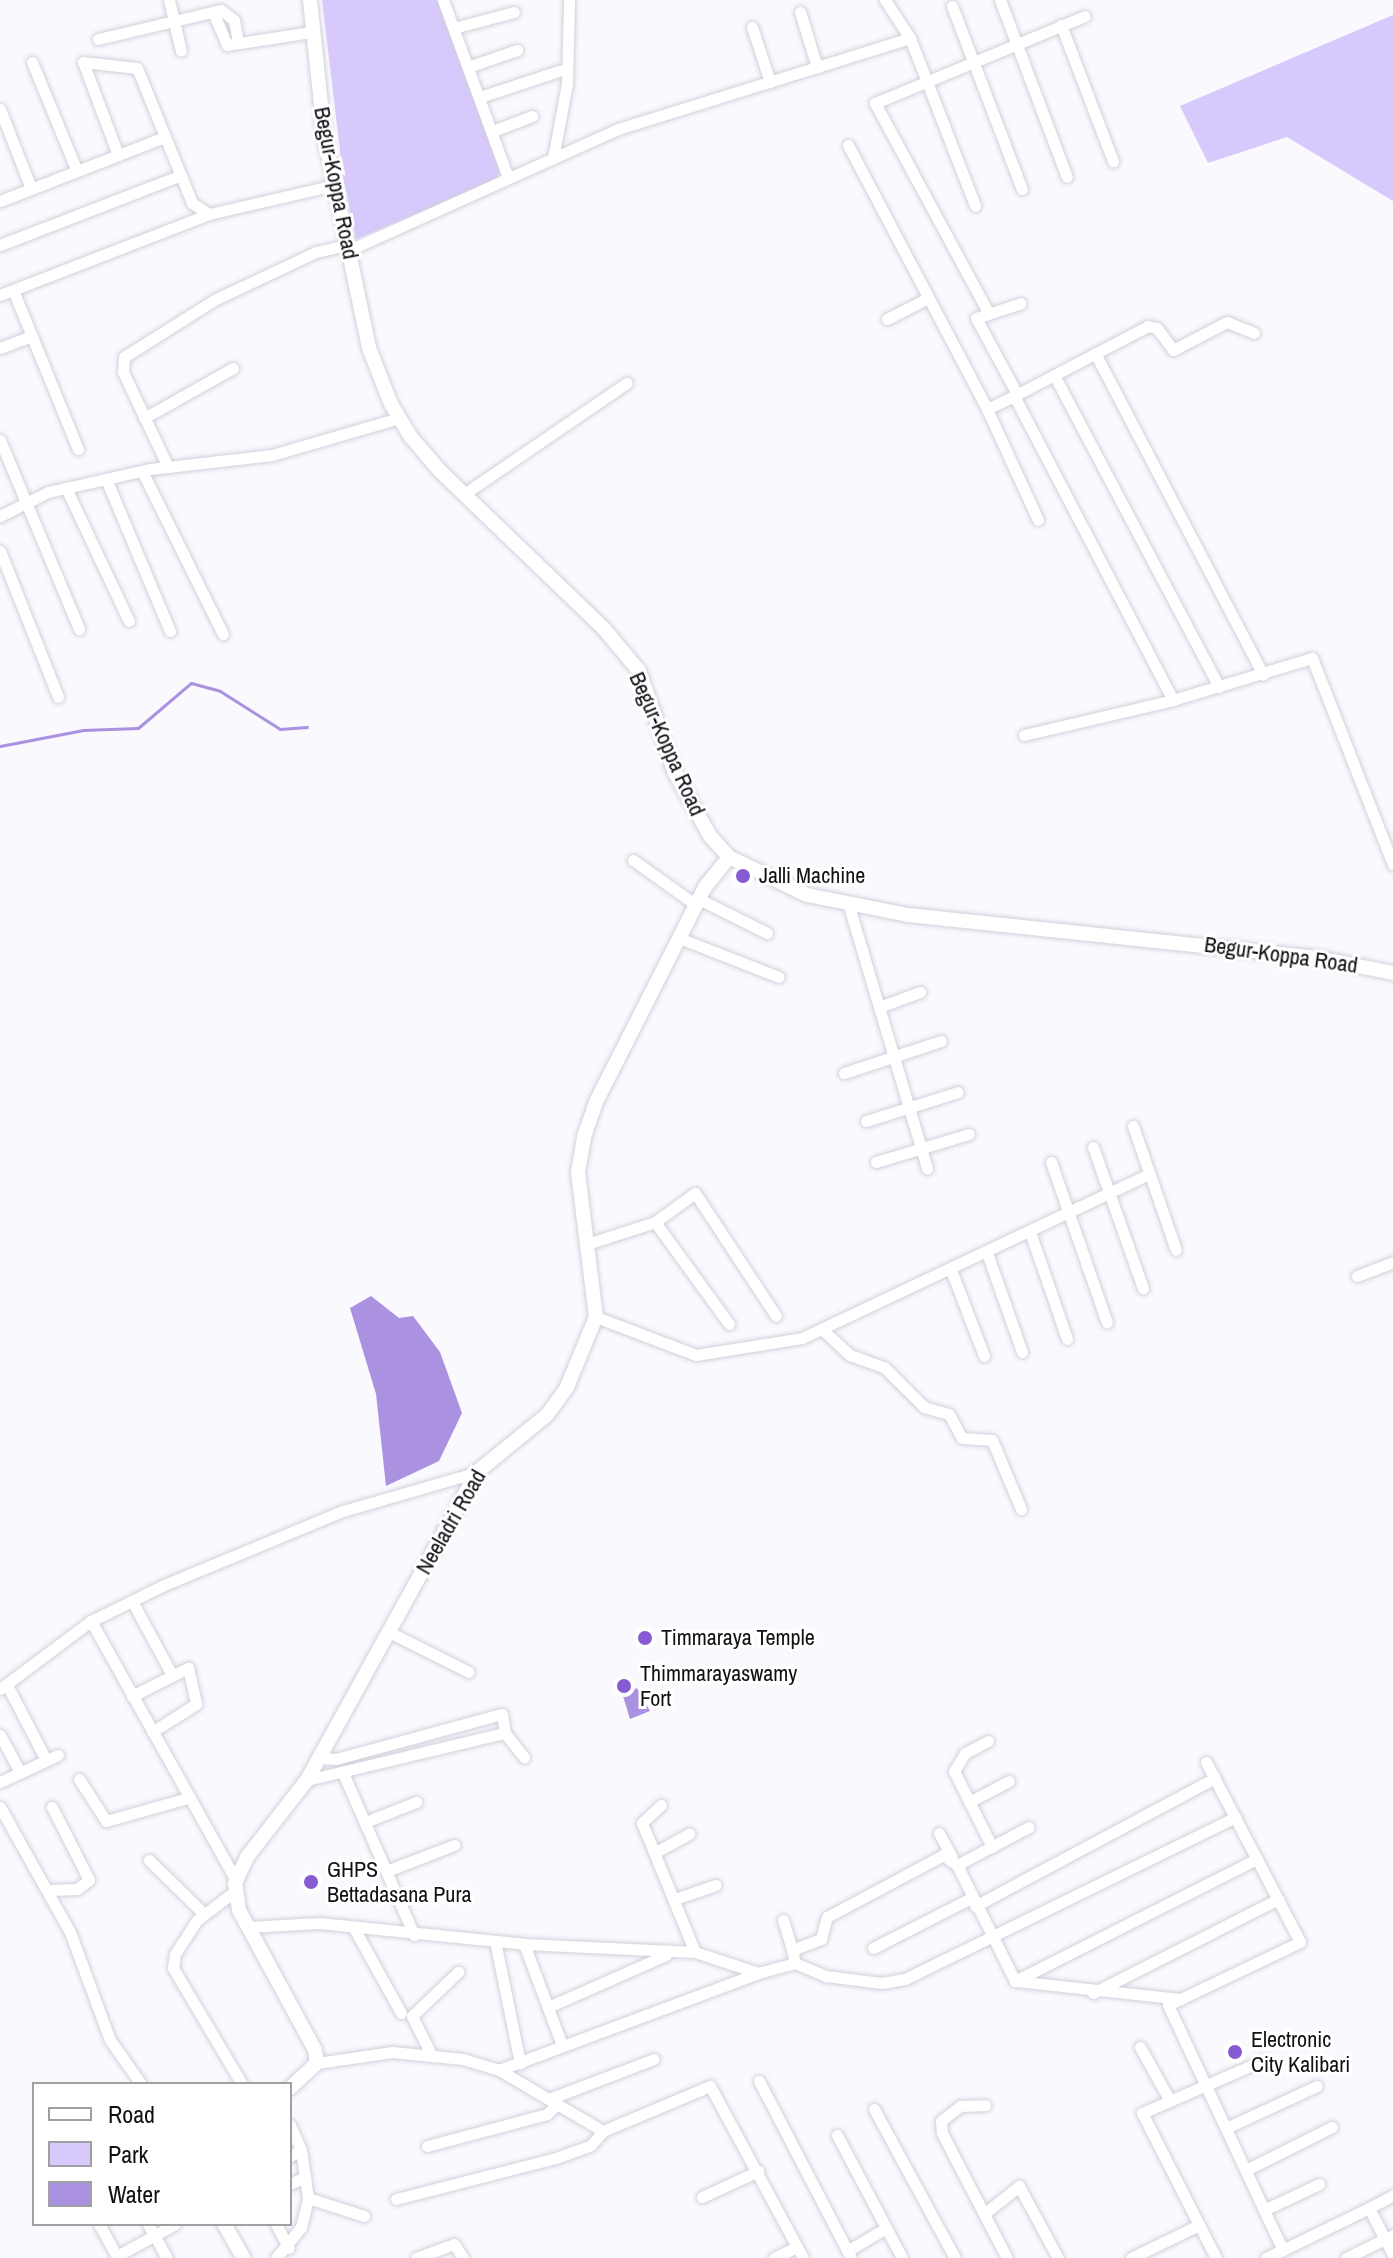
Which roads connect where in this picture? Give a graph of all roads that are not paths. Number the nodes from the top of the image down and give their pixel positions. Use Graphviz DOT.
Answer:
graph roads {
  1 [pos="169,0"];
  2 [pos="310,0"];
  3 [pos="443,0"];
  4 [pos="569,0"];
  5 [pos="885,0"];
  6 [pos="1000,0"];
  7 [pos="952,6"];
  8 [pos="213,12"];
  9 [pos="514,12"];
  10 [pos="800,12"];
  11 [pos="1085,16"];
  12 [pos="173,21"];
  13 [pos="1061,25"];
  14 [pos="752,27"];
  15 [pos="454,28"];
  16 [pos="311,32"];
  17 [pos="910,38"];
  18 [pos="98,39"];
  19 [pos="238,42"];
  20 [pos="1016,43"];
  21 [pos="517,50"];
  22 [pos="181,51"];
  23 [pos="973,60"];
  24 [pos="32,62"];
  25 [pos="468,67"];
  26 [pos="817,67"];
  27 [pos="561,70"];
  28 [pos="926,79"];
  29 [pos="770,82"];
  30 [pos="480,97"];
  31 [pos="0,109"];
  32 [pos="532,116"];
  33 [pos="493,131"];
  34 [pos="165,137"];
  35 [pos="848,145"];
  36 [pos="118,155"];
  37 [pos="553,158"];
  38 [pos="1113,161"];
  39 [pos="77,171"];
  40 [pos="181,175"];
  41 [pos="1067,177"];
  42 [pos="508,178"];
  43 [pos="335,185"];
  44 [pos="31,188"];
  45 [pos="1022,189"];
  46 [pos="0,201"];
  47 [pos="975,206"];
  48 [pos="209,214"];
  49 [pos="0,245"];
  50 [pos="348,247"];
  51 [pos="13,290"];
  52 [pos="0,295"];
  53 [pos="928,298"];
  54 [pos="1021,303"];
  55 [pos="988,312"];
  56 [pos="887,319"];
  57 [pos="1254,333"];
  58 [pos="32,336"];
  59 [pos="0,348"];
  60 [pos="1095,353"];
  61 [pos="233,368"];
  62 [pos="1054,375"];
  63 [pos="627,383"];
  64 [pos="1016,395"];
  65 [pos="987,409"];
  66 [pos="144,418"];
  67 [pos="399,418"];
  68 [pos="0,440"];
  69 [pos="78,449"];
  70 [pos="168,467"];
  71 [pos="142,471"];
  72 [pos="106,479"];
  73 [pos="66,488"];
  74 [pos="464,494"];
  75 [pos="25,500"];
  76 [pos="0,516"];
  77 [pos="1038,520"];
  78 [pos="0,551"];
  79 [pos="3,566"];
  80 [pos="129,621"];
  81 [pos="79,629"];
  82 [pos="170,631"];
  83 [pos="223,634"];
  84 [pos="1263,675"];
  85 [pos="1219,687"];
  86 [pos="58,697"];
  87 [pos="1173,700"];
  88 [pos="1024,735"];
  89 [pos="729,857"];
  90 [pos="633,860"];
  91 [pos="1393,865"];
  92 [pos="698,902"];
  93 [pos="848,903"];
  94 [pos="767,933"];
  95 [pos="679,938"];
  96 [pos="1393,973"];
  97 [pos="779,977"];
  98 [pos="920,992"];
  99 [pos="879,1007"];
  100 [pos="941,1041"];
  101 [pos="894,1057"];
  102 [pos="844,1073"];
  103 [pos="958,1092"];
  104 [pos="909,1108"];
  105 [pos="866,1121"];
  106 [pos="1133,1126"];
  107 [pos="969,1134"];
  108 [pos="1093,1147"];
  109 [pos="922,1150"];
  110 [pos="876,1162"];
  111 [pos="1051,1162"];
  112 [pos="927,1168"];
  113 [pos="1149,1174"];
  114 [pos="1109,1194"];
  115 [pos="1069,1213"];
  116 [pos="655,1222"];
  117 [pos="1030,1232"];
  118 [pos="587,1244"];
  119 [pos="1176,1250"];
  120 [pos="987,1253"];
  121 [pos="1393,1262"];
  122 [pos="951,1270"];
  123 [pos="1357,1276"];
  124 [pos="1143,1288"];
  125 [pos="776,1316"];
  126 [pos="596,1317"];
  127 [pos="1107,1323"];
  128 [pos="729,1324"];
  129 [pos="824,1331"];
  130 [pos="1067,1339"];
  131 [pos="1022,1352"];
  132 [pos="984,1356"];
  133 [pos="477,1472"];
  134 [pos="1021,1509"];
  135 [pos="132,1601"];
  136 [pos="91,1621"];
  137 [pos="389,1632"];
  138 [pos="469,1672"];
  139 [pos="171,1673"];
  140 [pos="3,1687"];
  141 [pos="132,1696"];
  142 [pos="152,1732"];
  143 [pos="505,1733"];
  144 [pos="0,1735"];
  145 [pos="988,1741"];
  146 [pos="58,1755"];
  147 [pos="524,1757"];
  148 [pos="319,1758"];
  149 [pos="46,1760"];
  150 [pos="1206,1762"];
  151 [pos="20,1772"];
  152 [pos="343,1773"];
  153 [pos="1215,1778"];
  154 [pos="79,1779"];
  155 [pos="307,1780"];
  156 [pos="1009,1781"];
  157 [pos="0,1782"];
  158 [pos="188,1798"];
  159 [pos="416,1802"];
  160 [pos="969,1802"];
  161 [pos="661,1805"];
  162 [pos="0,1807"];
  163 [pos="52,1807"];
  164 [pos="1235,1817"];
  165 [pos="368,1821"];
  166 [pos="1029,1827"];
  167 [pos="939,1833"];
  168 [pos="689,1834"];
  169 [pos="454,1845"];
  170 [pos="992,1847"];
  171 [pos="656,1852"];
  172 [pos="1257,1859"];
  173 [pos="149,1860"];
  174 [pos="955,1861"];
  175 [pos="389,1870"];
  176 [pos="716,1885"];
  177 [pos="236,1886"];
  178 [pos="50,1890"];
  179 [pos="675,1899"];
  180 [pos="1278,1899"];
  181 [pos="973,1902"];
  182 [pos="203,1913"];
  183 [pos="783,1920"];
  184 [pos="248,1927"];
  185 [pos="355,1930"];
  186 [pos="414,1935"];
  187 [pos="991,1938"];
  188 [pos="495,1941"];
  189 [pos="524,1944"];
  190 [pos="873,1948"];
  191 [pos="792,1950"];
  192 [pos="695,1952"];
  193 [pos="670,1953"];
  194 [pos="795,1963"];
  195 [pos="458,1972"];
  196 [pos="758,1973"];
  197 [pos="1015,1981"];
  198 [pos="1093,1993"];
  199 [pos="1181,1999"];
  200 [pos="548,2007"];
  201 [pos="401,2013"];
  202 [pos="562,2045"];
  203 [pos="1140,2047"];
  204 [pos="430,2052"];
  205 [pos="654,2059"];
  206 [pos="1264,2060"];
  207 [pos="317,2063"];
  208 [pos="520,2063"];
  209 [pos="499,2070"];
  210 [pos="759,2081"];
  211 [pos="140,2082"];
  212 [pos="241,2082"];
  213 [pos="292,2086"];
  214 [pos="1206,2086"];
  215 [pos="1317,2086"];
  216 [pos="1170,2101"];
  217 [pos="552,2102"];
  218 [pos="985,2105"];
  219 [pos="874,2109"];
  220 [pos="1332,2127"];
  221 [pos="1226,2128"];
  222 [pos="603,2131"];
  223 [pos="837,2135"];
  224 [pos="427,2146"];
  225 [pos="295,2153"];
  226 [pos="1246,2170"];
  227 [pos="758,2171"];
  228 [pos="305,2177"];
  229 [pos="292,2183"];
  230 [pos="1319,2184"];
  231 [pos="1393,2195"];
  232 [pos="702,2197"];
  233 [pos="308,2198"];
  234 [pos="396,2199"];
  235 [pos="1369,2208"];
  236 [pos="1264,2210"];
  237 [pos="984,2214"];
  238 [pos="364,2216"];
  239 [pos="1199,2225"];
  240 [pos="100,2226"];
  241 [pos="149,2226"];
  242 [pos="172,2226"];
  243 [pos="225,2226"];
  244 [pos="277,2226"];
  245 [pos="886,2228"];
  246 [pos="155,2236"];
  247 [pos="1389,2237"];
  248 [pos="289,2248"];
  249 [pos="1283,2250"];
  250 [pos="800,2252"];
  251 [pos="1158,2252"];
  252 [pos="849,2254"];
  253 [pos="1393,2255"];
  254 [pos="118,2257"];
  255 [pos="167,2258"];
  256 [pos="244,2258"];
  257 [pos="276,2258"];
  258 [pos="416,2258"];
  259 [pos="463,2258"];
  260 [pos="774,2258"];
  261 [pos="902,2258"];
  262 [pos="955,2258"];
  263 [pos="1007,2258"];
  264 [pos="1058,2258"];
  265 [pos="1131,2258"];
  266 [pos="1216,2258"];
  267 [pos="1266,2258"];
  268 [pos="1346,2258"];
  1 -- 12 [label="street"];
  2 -- 16 [label="main road, Begur-Koppa Road"];
  3 -- 15 [label="street"];
  4 -- 37 [label="street"];
  5 -- 17 [label="street"];
  6 -- 20 [label="street"];
  7 -- 23 [label="street"];
  8 -- 12 [label="street"];
  8 -- 19 [label="street"];
  8 -- 19 [label="street"];
  9 -- 15 [label="street"];
  10 -- 26 [label="street"];
  11 -- 13 [label="street"];
  12 -- 18 [label="street"];
  12 -- 22 [label="street"];
  13 -- 20 [label="street"];
  13 -- 38 [label="street"];
  14 -- 29 [label="street"];
  15 -- 25 [label="street"];
  16 -- 19 [label="street"];
  16 -- 43 [label="main road, Begur-Koppa Road"];
  17 -- 26 [label="street"];
  17 -- 28 [label="street"];
  20 -- 23 [label="street"];
  20 -- 41 [label="street"];
  21 -- 25 [label="street"];
  23 -- 28 [label="street"];
  23 -- 45 [label="street"];
  24 -- 39 [label="street"];
  25 -- 30 [label="street"];
  26 -- 29 [label="street"];
  27 -- 30 [label="street"];
  28 -- 47 [label="street"];
  28 -- 55 [label="street"];
  29 -- 37 [label="street"];
  30 -- 33 [label="street"];
  31 -- 44 [label="street"];
  32 -- 33 [label="street"];
  33 -- 42 [label="street"];
  34 -- 36 [label="street"];
  34 -- 36 [label="street"];
  34 -- 40 [label="street"];
  35 -- 53 [label="street"];
  36 -- 39 [label="street"];
  37 -- 42 [label="street"];
  39 -- 44 [label="street"];
  40 -- 48 [label="street"];
  40 -- 49 [label="street"];
  42 -- 50 [label="street"];
  43 -- 48 [label="street"];
  43 -- 50 [label="main road, Begur-Koppa Road"];
  44 -- 46 [label="street"];
  48 -- 51 [label="street"];
  50 -- 66 [label="street"];
  50 -- 67 [label="main road, Begur-Koppa Road"];
  51 -- 52 [label="street"];
  51 -- 58 [label="street"];
  53 -- 56 [label="street"];
  53 -- 65 [label="street"];
  54 -- 55 [label="street"];
  55 -- 64 [label="street"];
  57 -- 60 [label="street"];
  58 -- 59 [label="street"];
  58 -- 69 [label="street"];
  60 -- 62 [label="street"];
  60 -- 84 [label="street"];
  61 -- 66 [label="street"];
  62 -- 64 [label="street"];
  62 -- 85 [label="street"];
  63 -- 74 [label="street"];
  64 -- 65 [label="street"];
  64 -- 87 [label="street"];
  65 -- 77 [label="street"];
  66 -- 70 [label="street"];
  67 -- 70 [label="street"];
  67 -- 74 [label="main road, Begur-Koppa Road"];
  68 -- 75 [label="street"];
  70 -- 71 [label="street"];
  71 -- 72 [label="street"];
  71 -- 83 [label="street"];
  72 -- 73 [label="street"];
  72 -- 82 [label="street"];
  73 -- 75 [label="street"];
  73 -- 80 [label="street"];
  74 -- 89 [label="main road, Begur-Koppa Road"];
  75 -- 76 [label="street"];
  75 -- 81 [label="street"];
  78 -- 79 [label="street"];
  79 -- 86 [label="street"];
  84 -- 85 [label="street"];
  84 -- 91 [label="street"];
  85 -- 87 [label="street"];
  87 -- 88 [label="street"];
  89 -- 92 [label="main road, Neeladri Road"];
  89 -- 93 [label="main road, Begur-Koppa Road"];
  90 -- 92 [label="street"];
  92 -- 94 [label="street"];
  92 -- 95 [label="main road, Neeladri Road"];
  93 -- 96 [label="main road, Begur-Koppa Road"];
  93 -- 99 [label="street"];
  95 -- 97 [label="street"];
  95 -- 118 [label="main road, Neeladri Road"];
  98 -- 99 [label="street"];
  99 -- 101 [label="street"];
  100 -- 101 [label="street"];
  101 -- 102 [label="street"];
  101 -- 104 [label="street"];
  103 -- 104 [label="street"];
  104 -- 105 [label="street"];
  104 -- 109 [label="street"];
  106 -- 113 [label="street"];
  107 -- 109 [label="street"];
  108 -- 114 [label="street"];
  109 -- 110 [label="street"];
  109 -- 112 [label="street"];
  111 -- 115 [label="street"];
  113 -- 114 [label="street"];
  113 -- 119 [label="street"];
  114 -- 115 [label="street"];
  114 -- 124 [label="street"];
  115 -- 117 [label="street"];
  115 -- 127 [label="street"];
  116 -- 118 [label="street"];
  116 -- 125 [label="street"];
  116 -- 128 [label="street"];
  117 -- 120 [label="street"];
  117 -- 130 [label="street"];
  118 -- 126 [label="main road, Neeladri Road"];
  120 -- 122 [label="street"];
  120 -- 131 [label="street"];
  121 -- 123 [label="street"];
  122 -- 129 [label="street"];
  122 -- 132 [label="street"];
  126 -- 129 [label="street"];
  126 -- 133 [label="main road, Neeladri Road"];
  129 -- 134 [label="street"];
  133 -- 135 [label="street"];
  133 -- 137 [label="main road, Neeladri Road"];
  135 -- 136 [label="street"];
  135 -- 139 [label="street"];
  136 -- 140 [label="street"];
  136 -- 141 [label="street"];
  137 -- 138 [label="street"];
  137 -- 148 [label="main road, Neeladri Road"];
  139 -- 141 [label="street"];
  139 -- 142 [label="street"];
  140 -- 149 [label="street"];
  141 -- 142 [label="street"];
  142 -- 158 [label="street"];
  143 -- 147 [label="street"];
  143 -- 148 [label="street"];
  143 -- 152 [label="street"];
  144 -- 151 [label="street"];
  145 -- 160 [label="street"];
  146 -- 149 [label="street"];
  148 -- 155 [label="main road, Neeladri Road"];
  149 -- 151 [label="street"];
  150 -- 153 [label="street"];
  151 -- 157 [label="street"];
  152 -- 155 [label="street"];
  152 -- 165 [label="street"];
  153 -- 164 [label="street"];
  153 -- 181 [label="street"];
  154 -- 158 [label="street"];
  155 -- 177 [label="main road, Neeladri Road"];
  156 -- 160 [label="street"];
  158 -- 177 [label="street"];
  159 -- 165 [label="street"];
  160 -- 170 [label="street"];
  161 -- 171 [label="street"];
  162 -- 178 [label="street"];
  163 -- 178 [label="street"];
  164 -- 172 [label="street"];
  164 -- 187 [label="street"];
  165 -- 175 [label="street"];
  166 -- 170 [label="street"];
  167 -- 174 [label="street"];
  168 -- 171 [label="street"];
  169 -- 175 [label="street"];
  170 -- 174 [label="street"];
  171 -- 179 [label="street"];
  172 -- 180 [label="street"];
  172 -- 197 [label="street"];
  173 -- 182 [label="street"];
  174 -- 181 [label="street"];
  174 -- 191 [label="street"];
  175 -- 186 [label="street"];
  176 -- 179 [label="street"];
  177 -- 182 [label="street"];
  177 -- 184 [label="main road"];
  178 -- 211 [label="street"];
  179 -- 192 [label="street"];
  180 -- 198 [label="street"];
  180 -- 199 [label="street"];
  181 -- 187 [label="street"];
  181 -- 190 [label="street"];
  182 -- 212 [label="street"];
  183 -- 191 [label="street"];
  184 -- 185 [label="street"];
  184 -- 207 [label="main road"];
  185 -- 186 [label="street"];
  185 -- 201 [label="street"];
  186 -- 188 [label="street"];
  187 -- 194 [label="street"];
  187 -- 197 [label="street"];
  188 -- 189 [label="street"];
  188 -- 208 [label="street"];
  189 -- 193 [label="street"];
  189 -- 200 [label="street"];
  191 -- 194 [label="street"];
  192 -- 193 [label="street"];
  192 -- 196 [label="street"];
  193 -- 200 [label="street"];
  194 -- 196 [label="street"];
  195 -- 204 [label="street"];
  196 -- 202 [label="street"];
  197 -- 198 [label="street"];
  198 -- 199 [label="street"];
  199 -- 214 [label="street"];
  200 -- 202 [label="street"];
  202 -- 208 [label="street"];
  203 -- 216 [label="street"];
  204 -- 207 [label="street"];
  204 -- 209 [label="street"];
  205 -- 217 [label="street"];
  206 -- 214 [label="street"];
  207 -- 213 [label="main road"];
  208 -- 209 [label="street"];
  209 -- 217 [label="street"];
  210 -- 252 [label="street"];
  214 -- 216 [label="street"];
  214 -- 221 [label="street"];
  215 -- 221 [label="street"];
  216 -- 239 [label="street"];
  217 -- 222 [label="street"];
  217 -- 224 [label="street"];
  218 -- 237 [label="street"];
  219 -- 262 [label="street"];
  220 -- 226 [label="street"];
  221 -- 226 [label="street"];
  222 -- 227 [label="street"];
  222 -- 234 [label="street"];
  223 -- 245 [label="street"];
  225 -- 228 [label="street"];
  226 -- 236 [label="street"];
  227 -- 232 [label="street"];
  227 -- 250 [label="street"];
  228 -- 229 [label="street"];
  228 -- 233 [label="street"];
  230 -- 236 [label="street"];
  231 -- 235 [label="street"];
  233 -- 238 [label="street"];
  233 -- 248 [label="street"];
  235 -- 247 [label="street"];
  235 -- 249 [label="street"];
  236 -- 249 [label="street"];
  237 -- 263 [label="street"];
  237 -- 264 [label="street"];
  239 -- 251 [label="street"];
  239 -- 266 [label="street"];
  240 -- 254 [label="street"];
  241 -- 246 [label="street"];
  242 -- 246 [label="street"];
  243 -- 256 [label="main road"];
  244 -- 248 [label="street"];
  245 -- 252 [label="street"];
  245 -- 261 [label="street"];
  246 -- 254 [label="street"];
  246 -- 255 [label="street"];
  247 -- 253 [label="street"];
  247 -- 268 [label="street"];
  248 -- 257 [label="street"];
  249 -- 267 [label="street"];
  250 -- 260 [label="street"];
  251 -- 265 [label="street"];
  258 -- 259 [label="street"];
}
